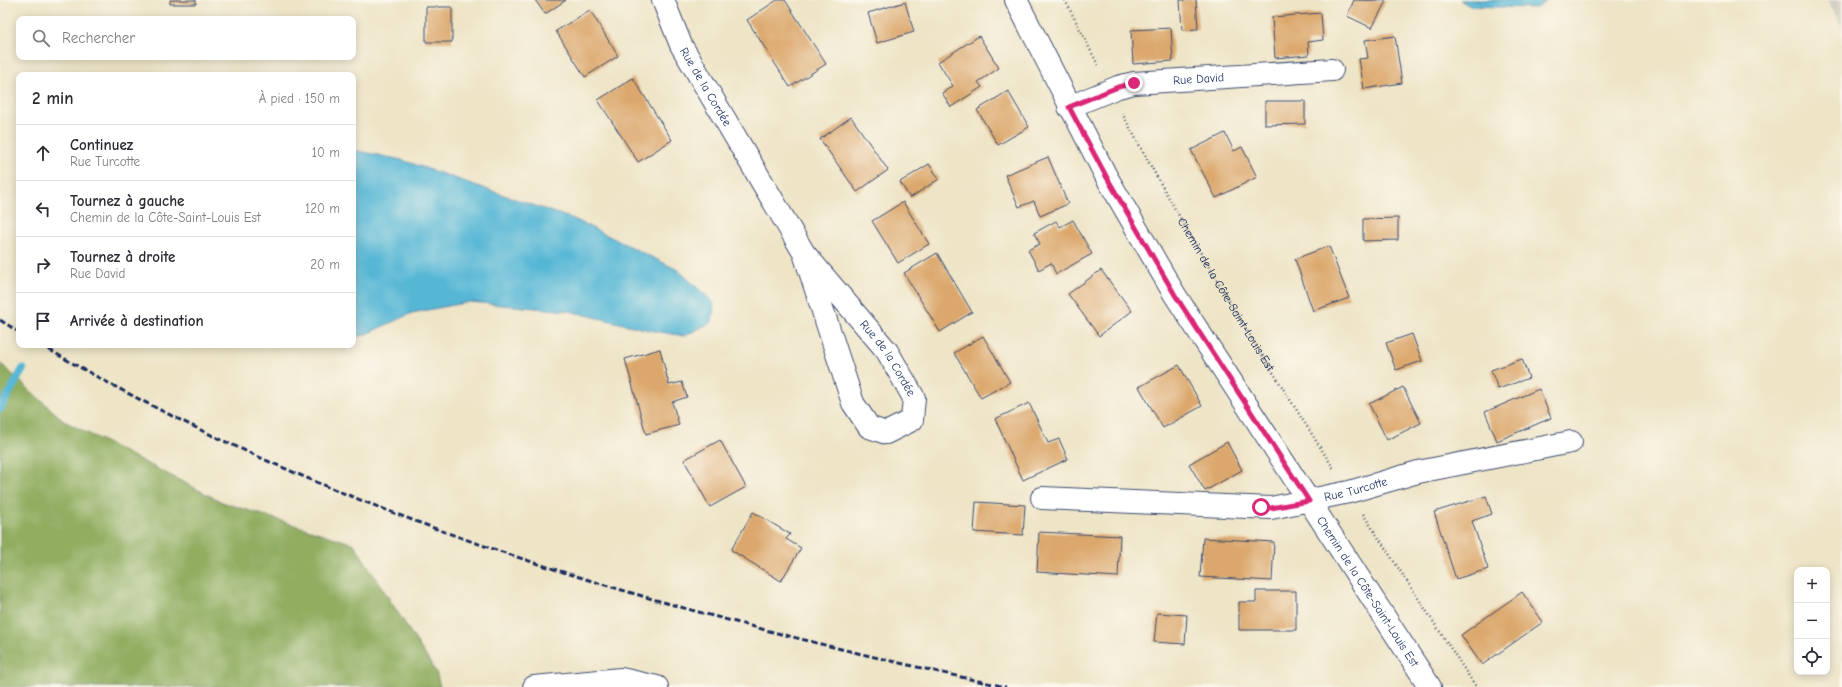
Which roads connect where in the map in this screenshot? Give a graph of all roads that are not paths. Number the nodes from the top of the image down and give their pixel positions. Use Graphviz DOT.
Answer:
graph roads {
  1 [pos="664,0"];
  2 [pos="1016,0"];
  3 [pos="1332,70"];
  4 [pos="1069,107"];
  5 [pos="804,253"];
  6 [pos="1571,442"];
  7 [pos="1042,498"];
  8 [pos="1309,501"];
  9 [pos="534,687"];
  10 [pos="657,687"];
  11 [pos="1430,687"];
  1 -- 5 [label="street, Rue de la Cordée"];
  2 -- 4 [label="street, Chemin de la Côte-Saint-Louis Est"];
  3 -- 4 [label="street, Rue David"];
  4 -- 8 [label="street, Chemin de la Côte-Saint-Louis Est"];
  5 -- 5 [label="street, Rue de la Cordée"];
  6 -- 8 [label="street, Rue Turcotte"];
  7 -- 8 [label="street, Rue Turcotte"];
  8 -- 11 [label="street, Chemin de la Côte-Saint-Louis Est"];
  9 -- 10 [label="street"];
}
